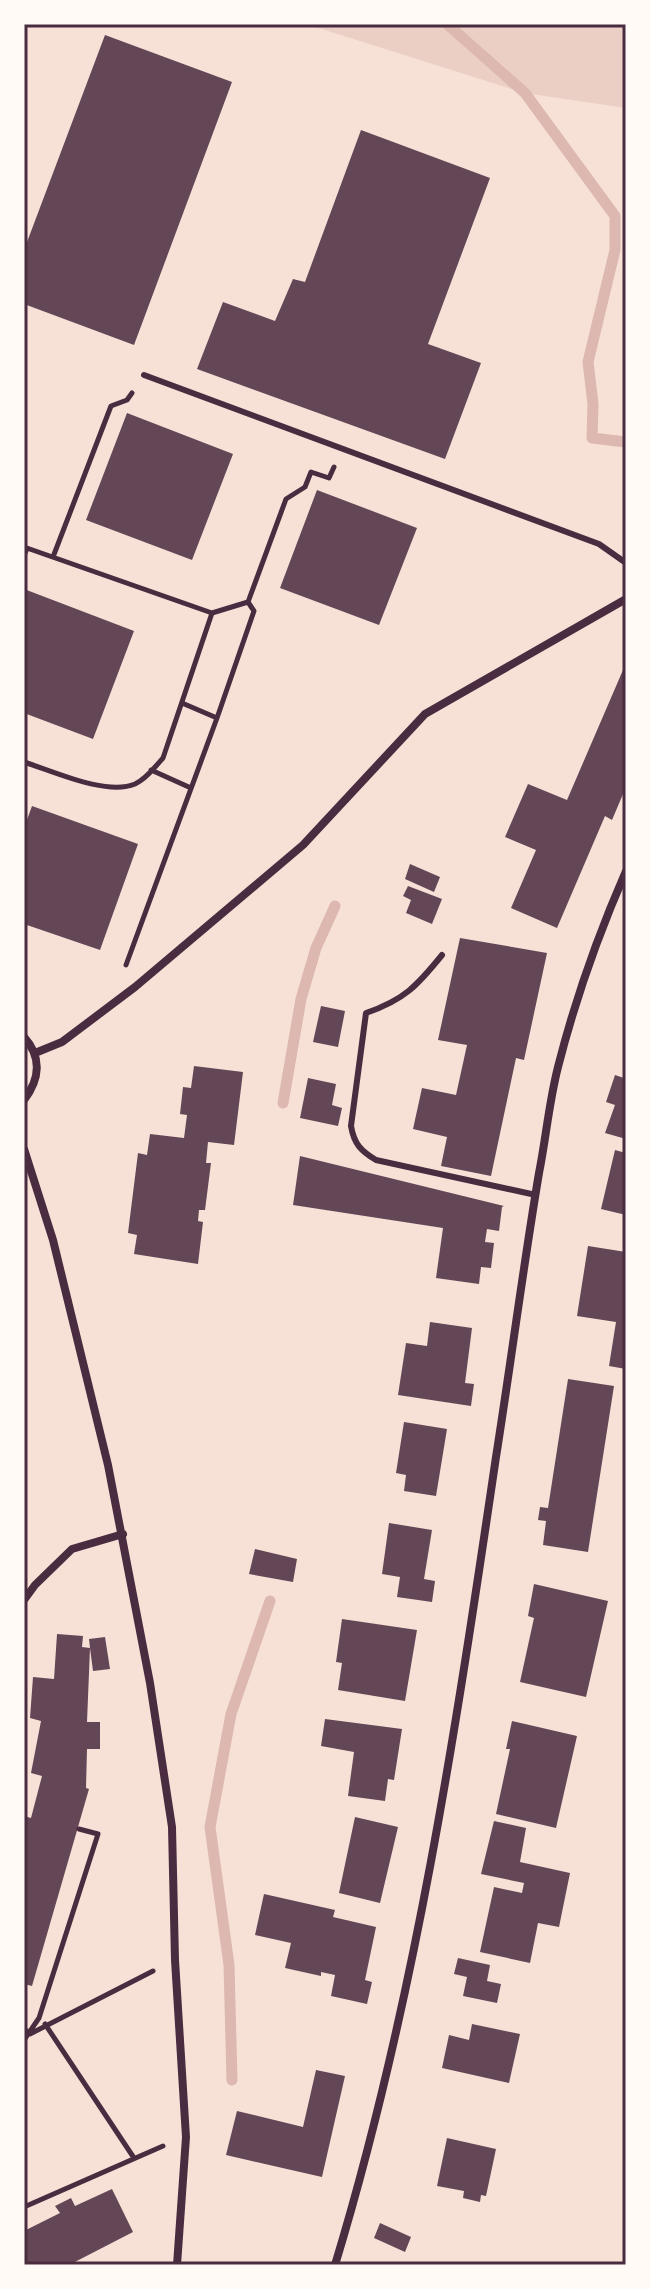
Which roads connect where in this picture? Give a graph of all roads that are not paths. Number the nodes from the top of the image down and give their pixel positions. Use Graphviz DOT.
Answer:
graph roads {
  1 [pos="144,375"];
  2 [pos="626,563"];
  3 [pos="626,599"];
  4 [pos="626,871"];
  5 [pos="442,955"];
  6 [pos="24,1037"];
  7 [pos="35,1053"];
  8 [pos="24,1100"];
  9 [pos="24,1149"];
  10 [pos="536,1195"];
  11 [pos="123,1534"];
  12 [pos="24,1600"];
  13 [pos="177,2265"];
  14 [pos="335,2265"];
  1 -- 2 [label="lane"];
  3 -- 7 [label="street"];
  4 -- 10 [label="street"];
  5 -- 10 [label="lane"];
  6 -- 7 [label="street"];
  7 -- 8 [label="street"];
  9 -- 11 [label="street"];
  10 -- 14 [label="street"];
  11 -- 12 [label="street"];
  11 -- 13 [label="street"];
}
